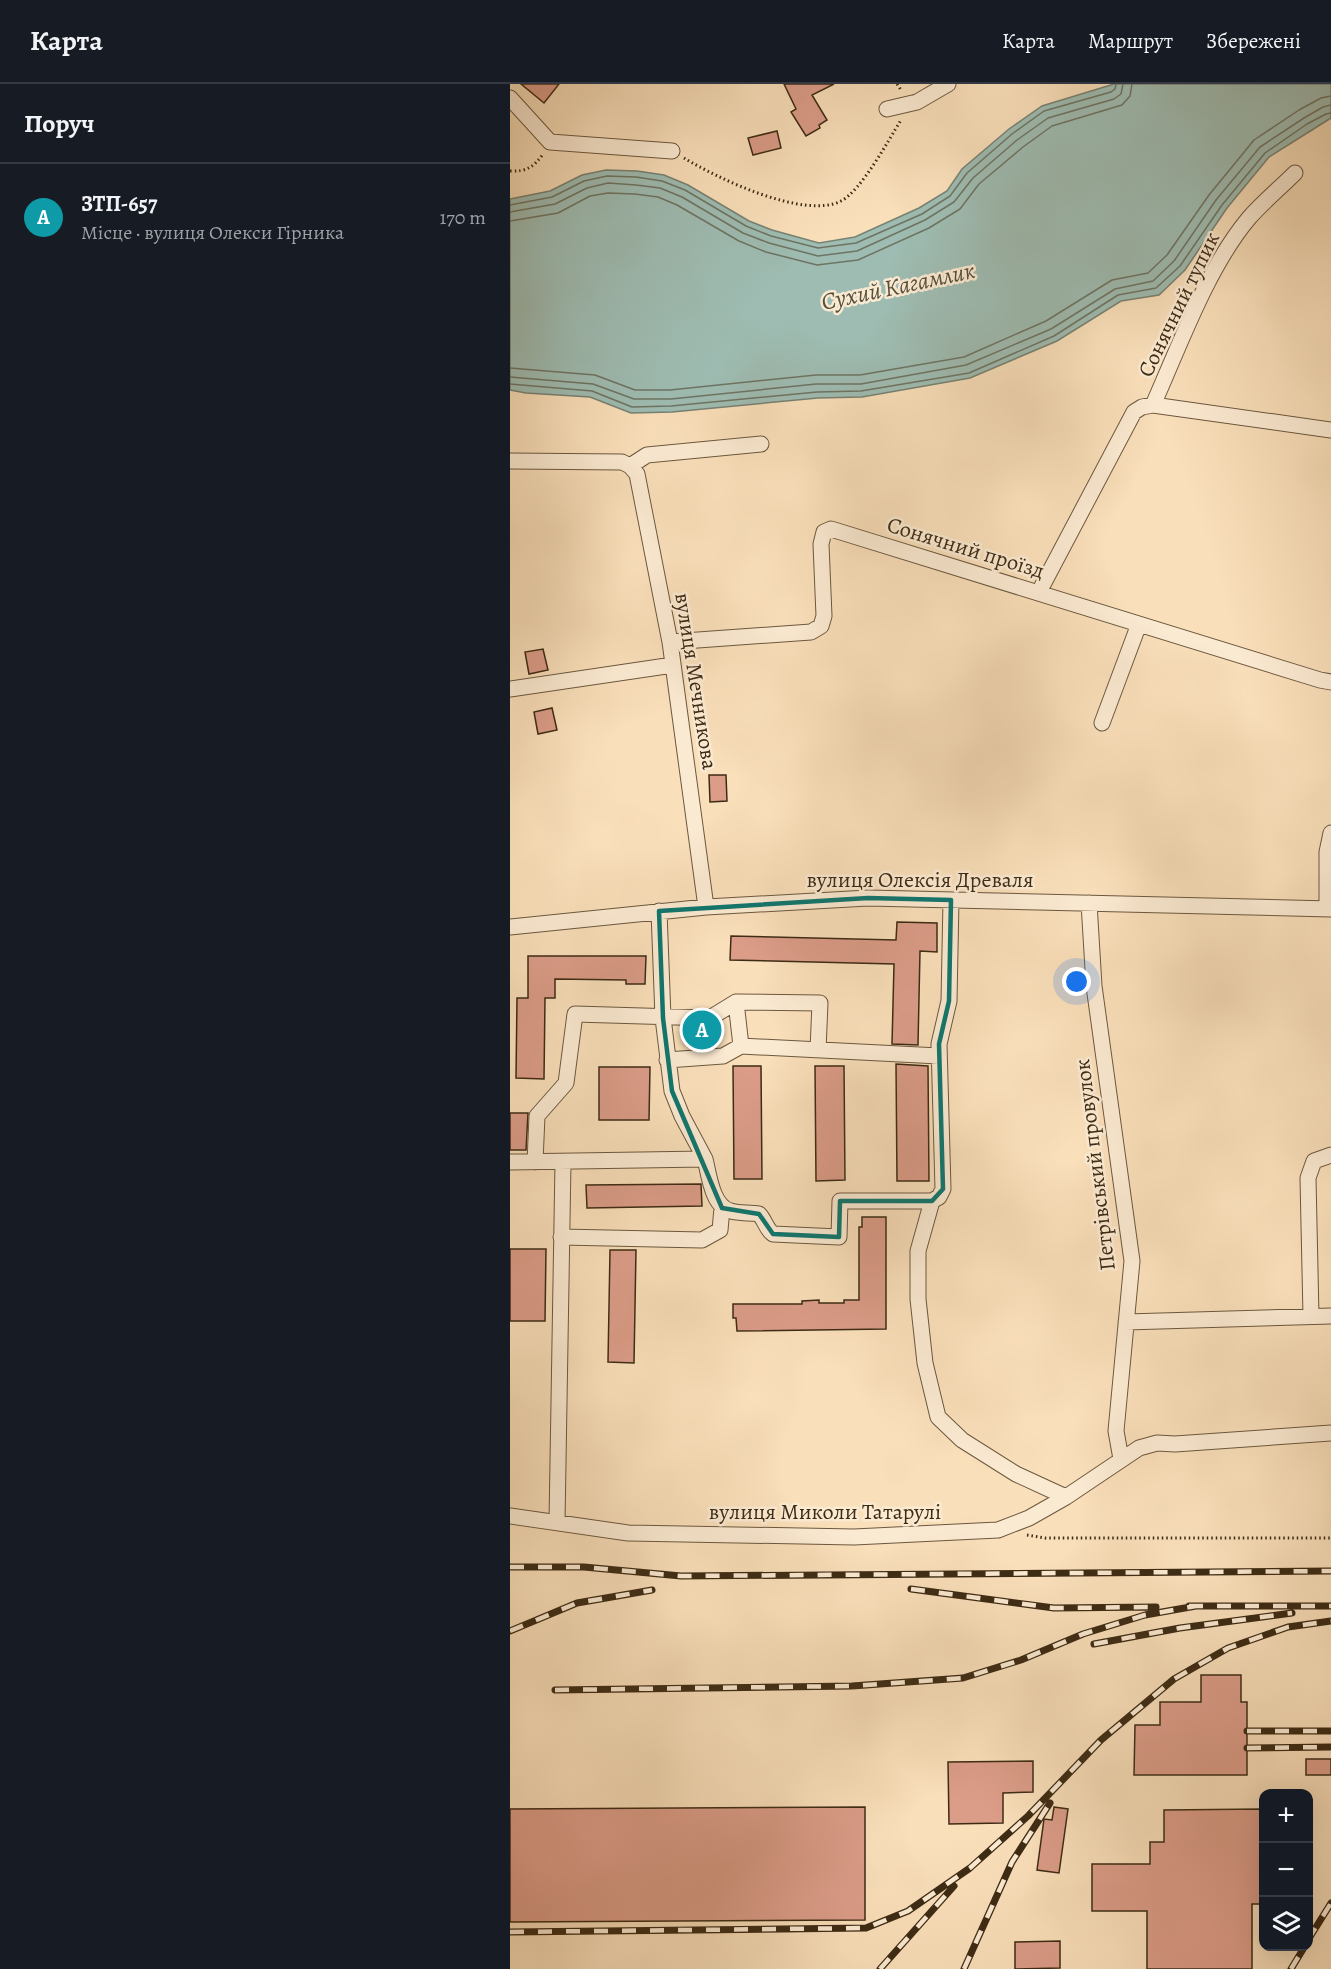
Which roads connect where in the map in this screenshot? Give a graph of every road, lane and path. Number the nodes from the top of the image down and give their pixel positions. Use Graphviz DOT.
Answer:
graph roads {
  1 [pos="948,84"];
  2 [pos="510,98"];
  3 [pos="912,103"];
  4 [pos="887,109"];
  5 [pos="550,141"];
  6 [pos="672,150"];
  7 [pos="510,171"];
  8 [pos="1295,173"];
  9 [pos="1153,405"];
  10 [pos="1331,430"];
  11 [pos="761,444"];
  12 [pos="510,461"];
  13 [pos="630,466"];
  14 [pos="1039,592"];
  15 [pos="1139,624"];
  16 [pos="670,642"];
  17 [pos="673,664"];
  18 [pos="1331,682"];
  19 [pos="510,689"];
  20 [pos="1102,723"];
  21 [pos="1331,833"];
  22 [pos="951,900"];
  23 [pos="1089,903"];
  24 [pos="706,907"];
  25 [pos="1329,909"];
  26 [pos="659,911"];
  27 [pos="510,927"];
  28 [pos="736,1002"];
  29 [pos="663,1018"];
  30 [pos="741,1046"];
  31 [pos="818,1050"];
  32 [pos="939,1056"];
  33 [pos="667,1060"];
  34 [pos="1331,1155"];
  35 [pos="705,1159"];
  36 [pos="510,1162"];
  37 [pos="535,1162"];
  38 [pos="563,1162"];
  39 [pos="932,1201"];
  40 [pos="722,1208"];
  41 [pos="561,1237"];
  42 [pos="1331,1316"];
  43 [pos="1311,1317"];
  44 [pos="1126,1322"];
  45 [pos="1331,1433"];
  46 [pos="1121,1458"];
  47 [pos="1066,1497"];
  48 [pos="510,1516"];
  49 [pos="557,1522"];
  50 [pos="998,1530"];
  51 [pos="1331,1538"];
  1 -- 3 [label="street"];
  2 -- 5 [label="street"];
  3 -- 4 [label="street"];
  3 -- 6 [label="path"];
  5 -- 6 [label="street"];
  5 -- 7 [label="path"];
  8 -- 9 [label="street, Сонячний тупик"];
  9 -- 10 [label="street"];
  9 -- 14 [label="street"];
  11 -- 13 [label="street"];
  12 -- 13 [label="street"];
  13 -- 16 [label="street, вулиця Мечникова"];
  14 -- 15 [label="street, Сонячний проїзд"];
  14 -- 16 [label="street, Сонячний проїзд"];
  15 -- 18 [label="street, Сонячний проїзд"];
  15 -- 20 [label="street"];
  16 -- 17 [label="street, вулиця Мечникова"];
  17 -- 19 [label="street"];
  17 -- 24 [label="street, вулиця Мечникова"];
  21 -- 25 [label="street"];
  22 -- 23 [label="street, вулиця Олексія Древаля"];
  22 -- 24 [label="street, вулиця Олексія Древаля"];
  22 -- 32 [label="street"];
  23 -- 25 [label="street, вулиця Олексія Древаля"];
  23 -- 44 [label="street, Петрівський провулок"];
  24 -- 26 [label="street, вулиця Олексія Древаля"];
  26 -- 27 [label="street, вулиця Олексія Древаля"];
  26 -- 29 [label="street"];
  28 -- 29 [label="street"];
  28 -- 30 [label="street"];
  28 -- 31 [label="street"];
  29 -- 33 [label="street"];
  29 -- 37 [label="street"];
  30 -- 31 [label="street"];
  30 -- 33 [label="street"];
  31 -- 32 [label="street"];
  32 -- 39 [label="street"];
  33 -- 35 [label="street"];
  34 -- 43 [label="street"];
  35 -- 38 [label="street"];
  35 -- 40 [label="street"];
  36 -- 37 [label="street"];
  37 -- 38 [label="street"];
  38 -- 41 [label="street"];
  39 -- 40 [label="street"];
  39 -- 47 [label="street"];
  40 -- 41 [label="street"];
  41 -- 49 [label="street"];
  42 -- 43 [label="street"];
  43 -- 44 [label="street"];
  44 -- 46 [label="street, Петрівський провулок"];
  45 -- 46 [label="street, вулиця Миколи Татарулі"];
  46 -- 47 [label="street, вулиця Миколи Татарулі"];
  47 -- 50 [label="street, вулиця Миколи Татарулі"];
  48 -- 49 [label="street, вулиця Миколи Татарулі"];
  49 -- 50 [label="street, вулиця Миколи Татарулі"];
  50 -- 51 [label="path"];
}
